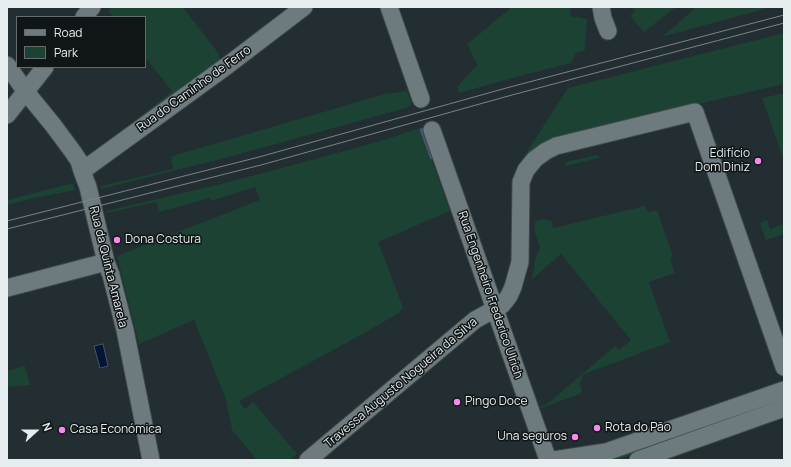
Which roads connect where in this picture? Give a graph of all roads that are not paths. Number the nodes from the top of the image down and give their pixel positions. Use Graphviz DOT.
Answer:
graph roads {
  1 [pos="92,7"];
  2 [pos="304,7"];
  3 [pos="389,7"];
  4 [pos="601,7"];
  5 [pos="85,16"];
  6 [pos="608,32"];
  7 [pos="7,65"];
  8 [pos="44,68"];
  9 [pos="26,92"];
  10 [pos="421,99"];
  11 [pos="7,115"];
  12 [pos="432,130"];
  13 [pos="82,171"];
  14 [pos="106,262"];
  15 [pos="7,288"];
  16 [pos="495,309"];
  17 [pos="784,367"];
  18 [pos="784,390"];
  19 [pos="784,408"];
  20 [pos="151,460"];
  21 [pos="308,460"];
  22 [pos="548,460"];
  23 [pos="554,460"];
  24 [pos="638,460"];
  1 -- 5 [label="street"];
  2 -- 13 [label="street, Rua do Caminho de Ferro"];
  3 -- 10 [label="street"];
  4 -- 6 [label="street"];
  7 -- 9 [label="street, Rua da Quinta Amarela"];
  8 -- 9 [label="street"];
  9 -- 11 [label="street"];
  9 -- 13 [label="street, Rua da Quinta Amarela"];
  12 -- 16 [label="street, Rua Engenheiro Frederico Ulrich"];
  13 -- 14 [label="street, Rua da Quinta Amarela"];
  14 -- 15 [label="street"];
  14 -- 20 [label="street, Rua da Quinta Amarela"];
  16 -- 17 [label="street, Travessa Augusto Nogueira da Silva"];
  16 -- 21 [label="street, Travessa Augusto Nogueira da Silva"];
  16 -- 22 [label="street, Rua Engenheiro Frederico Ulrich"];
  18 -- 23 [label="street"];
  19 -- 24 [label="street"];
}
